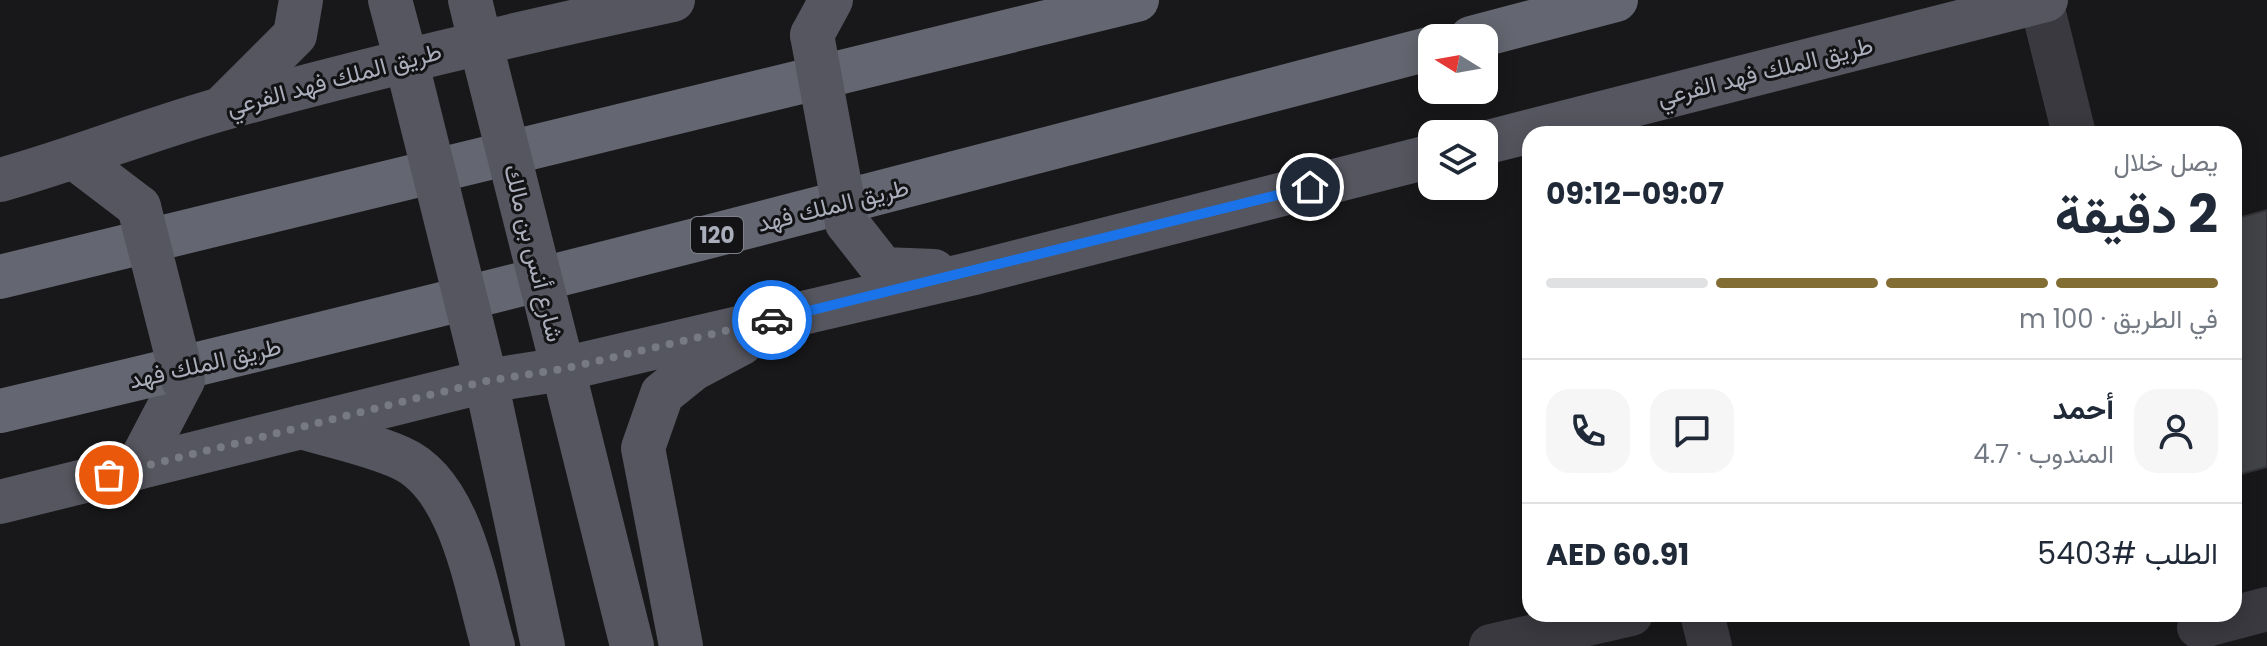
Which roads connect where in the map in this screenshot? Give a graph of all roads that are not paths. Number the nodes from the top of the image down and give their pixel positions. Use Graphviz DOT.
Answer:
graph roads {
  1 [pos="301,0"];
  2 [pos="390,0"];
  3 [pos="673,0"];
  4 [pos="1137,0"];
  5 [pos="1616,0"];
  6 [pos="2043,1"];
  7 [pos="821,18"];
  8 [pos="475,21"];
  9 [pos="1498,31"];
  10 [pos="1418,52"];
  11 [pos="406,60"];
  12 [pos="221,109"];
  13 [pos="1551,126"];
  14 [pos="2072,126"];
  15 [pos="1522,133"];
  16 [pos="1498,139"];
  17 [pos="76,159"];
  18 [pos="1418,160"];
  19 [pos="0,180"];
  20 [pos="974,273"];
  21 [pos="0,277"];
  22 [pos="789,316"];
  23 [pos="563,369"];
  24 [pos="486,381"];
  25 [pos="0,411"];
  26 [pos="301,427"];
  27 [pos="137,468"];
  28 [pos="0,502"];
  29 [pos="2267,609"];
  30 [pos="2242,616"];
  31 [pos="1596,622"];
  32 [pos="1704,622"];
  33 [pos="2223,622"];
  34 [pos="2199,629"];
  35 [pos="493,646"];
  36 [pos="543,646"];
  37 [pos="632,646"];
  38 [pos="681,646"];
  39 [pos="1491,646"];
  40 [pos="1710,646"];
  1 -- 12 [label="main road"];
  2 -- 11 [label="main road"];
  3 -- 8 [label="main road, طريق الملك فهد الفرعي"];
  4 -- 21 [label="highway"];
  5 -- 9 [label="highway"];
  6 -- 13 [label="main road, طريق الملك فهد الفرعي"];
  6 -- 14 [label="street"];
  7 -- 20 [label="main road, bridge"];
  8 -- 11 [label="main road, طريق الملك فهد الفرعي"];
  8 -- 23 [label="main road, شارع أنس بن مالك, bridge"];
  10 -- 25 [label="highway, طريق الملك فهد / 120"];
  11 -- 12 [label="main road, طريق الملك فهد الفرعي"];
  11 -- 24 [label="main road, bridge"];
  12 -- 17 [label="main road, طريق الملك فهد الفرعي"];
  15 -- 16 [label="main road, طريق الملك فهد الفرعي"];
  17 -- 19 [label="main road, طريق الملك فهد الفرعي"];
  17 -- 27 [label="main road, bridge"];
  18 -- 20 [label="main road"];
  20 -- 22 [label="main road"];
  22 -- 23 [label="main road"];
  22 -- 38 [label="main road"];
  23 -- 24 [label="main road"];
  23 -- 37 [label="main road, شارع أنس بن مالك"];
  24 -- 26 [label="main road"];
  24 -- 36 [label="main road"];
  26 -- 27 [label="main road"];
  26 -- 35 [label="main road"];
  27 -- 28 [label="main road"];
  29 -- 30 [label="street"];
  31 -- 39 [label="street"];
  32 -- 40 [label="street"];
  33 -- 34 [label="street"];
}
